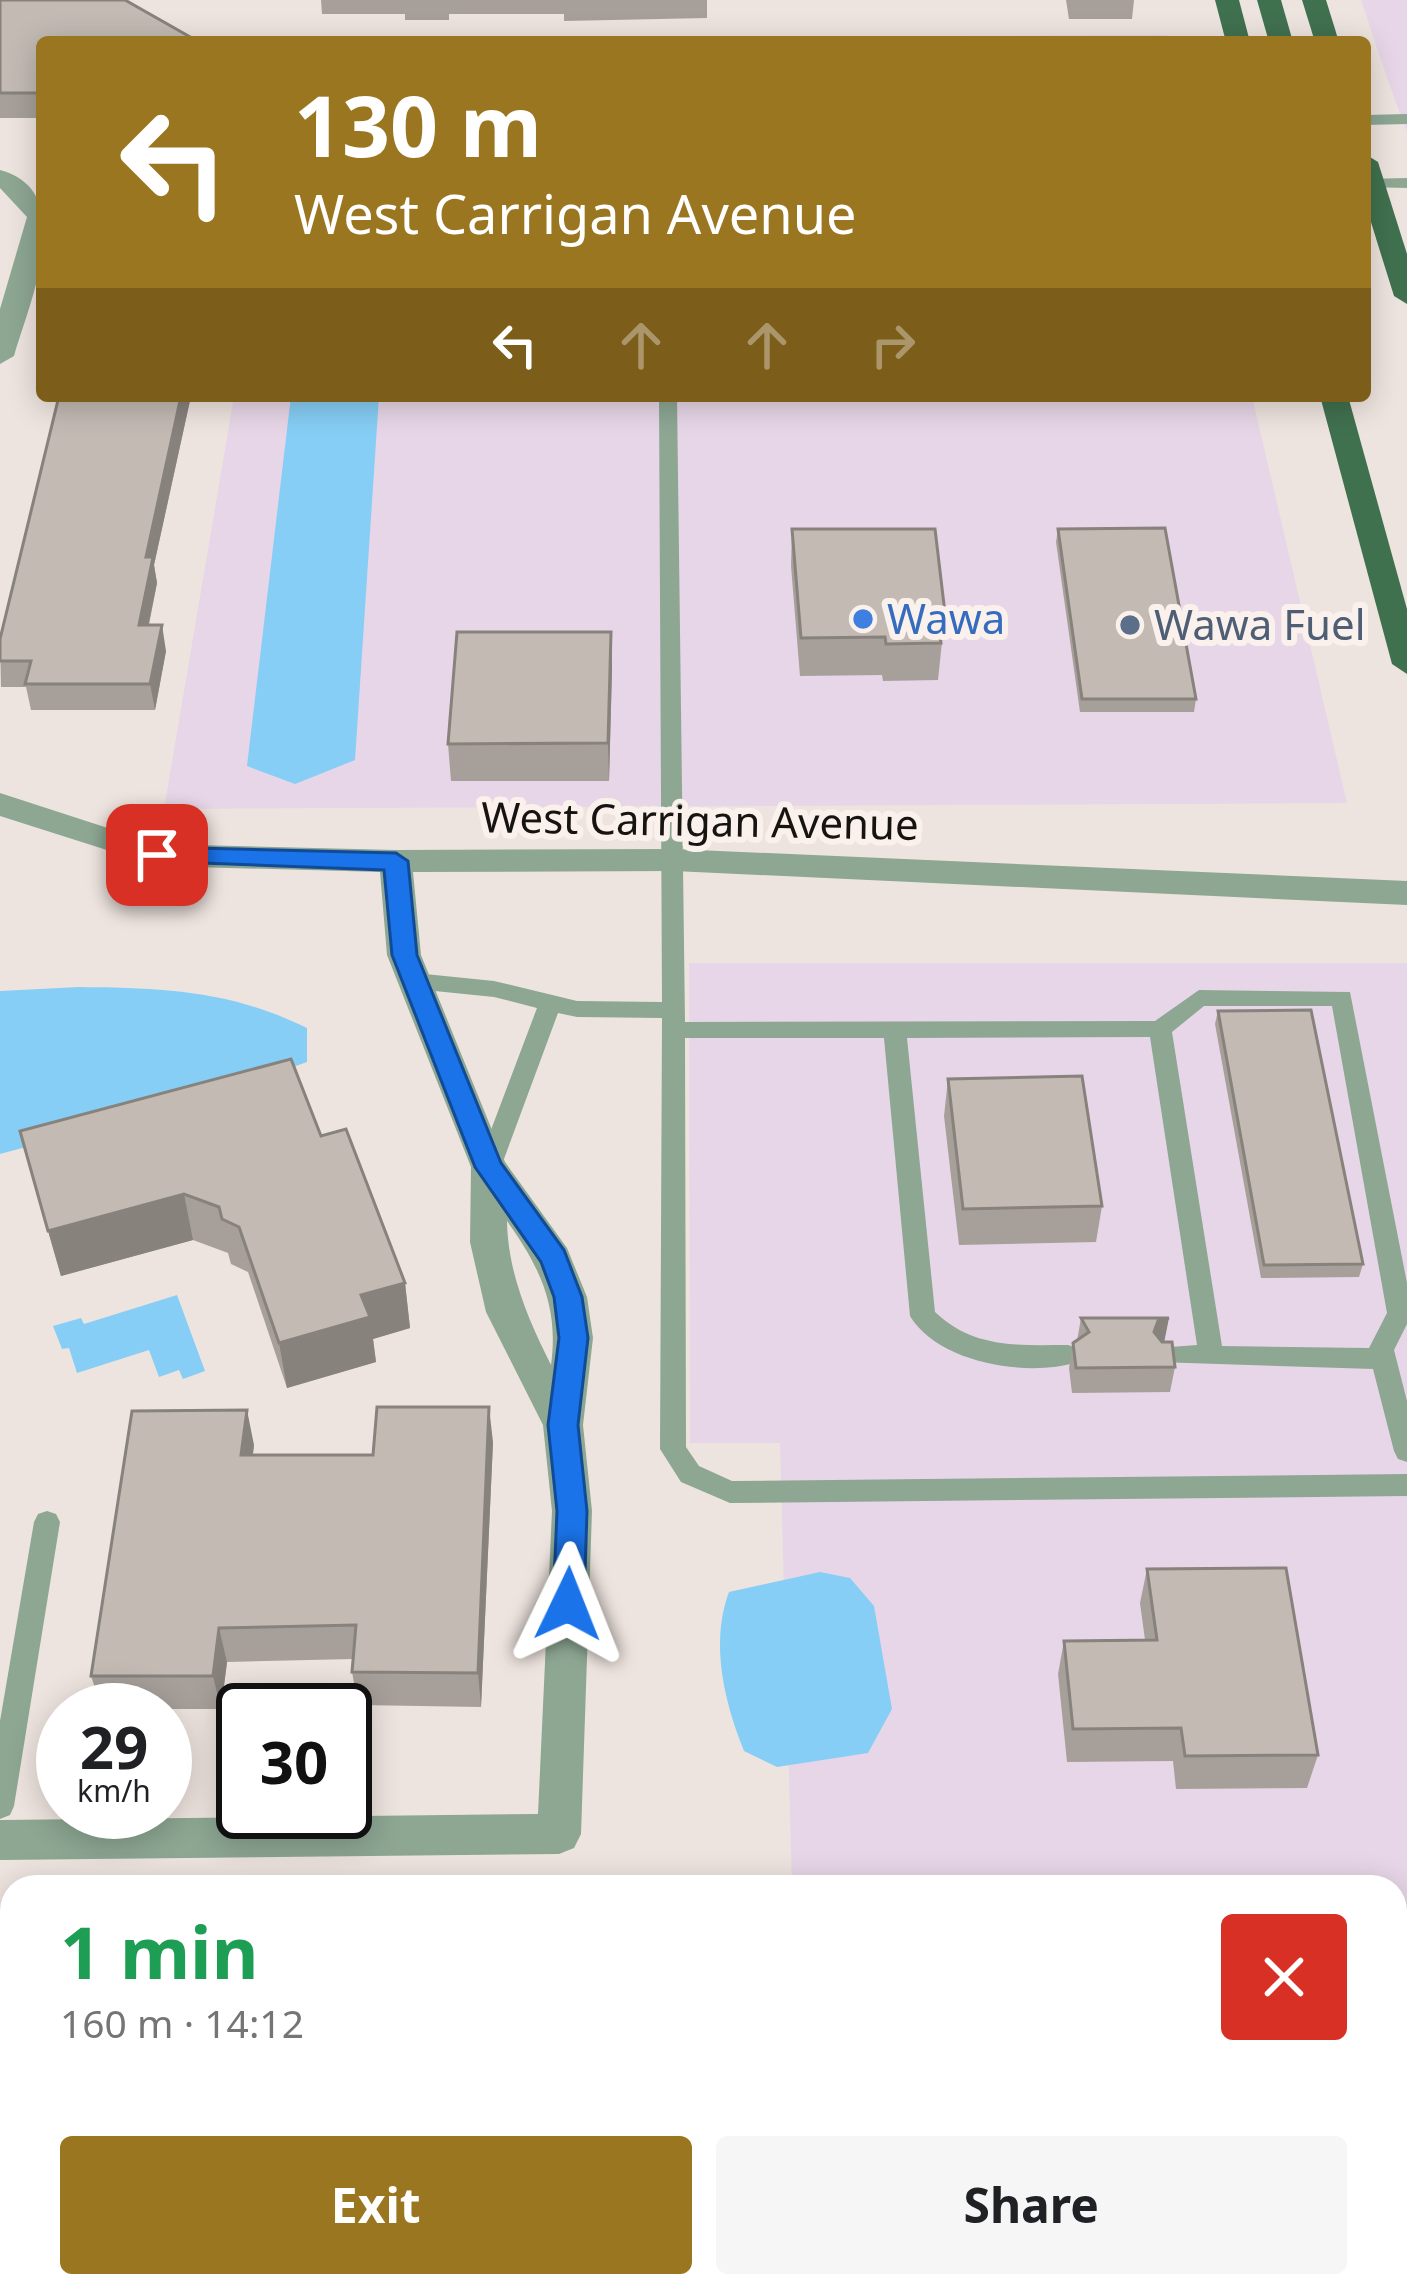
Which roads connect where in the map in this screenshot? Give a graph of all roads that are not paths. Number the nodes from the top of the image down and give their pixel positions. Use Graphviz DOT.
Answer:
graph roads {
  1 [pos="1227,0"];
  2 [pos="1269,0"];
  3 [pos="1314,0"];
  4 [pos="1236,36"];
  5 [pos="1279,36"];
  6 [pos="1325,36"];
  7 [pos="1407,119"];
  8 [pos="1371,120"];
  9 [pos="1371,172"];
  10 [pos="0,178"];
  11 [pos="1371,182"];
  12 [pos="1407,182"];
  13 [pos="36,213"];
  14 [pos="36,232"];
  15 [pos="1403,268"];
  16 [pos="1407,296"];
  17 [pos="0,356"];
  18 [pos="668,402"];
  19 [pos="1336,402"];
  20 [pos="1407,664"];
  21 [pos="0,804"];
  22 [pos="674,860"];
  23 [pos="396,861"];
  24 [pos="1407,893"];
  25 [pos="415,981"];
  26 [pos="550,1003"];
  27 [pos="674,1020"];
  28 [pos="1160,1029"];
  29 [pos="895,1030"];
  30 [pos="489,1167"];
  31 [pos="1068,1355"];
  32 [pos="1166,1355"];
  33 [pos="1211,1356"];
  34 [pos="1384,1359"];
  35 [pos="563,1425"];
  36 [pos="1407,1451"];
  37 [pos="1407,1485"];
  38 [pos="47,1522"];
  39 [pos="0,1806"];
  40 [pos="0,1840"];
  1 -- 4 [label="main road"];
  2 -- 5 [label="main road"];
  3 -- 6 [label="main road"];
  7 -- 8 [label="lane"];
  9 -- 12 [label="lane"];
  10 -- 13 [label="street"];
  11 -- 15 [label="main road"];
  14 -- 17 [label="street"];
  15 -- 16 [label="main road"];
  18 -- 22 [label="lane"];
  19 -- 20 [label="main road"];
  21 -- 23 [label="street, West Carrigan Avenue"];
  22 -- 23 [label="street, West Carrigan Avenue"];
  22 -- 24 [label="street, West Carrigan Avenue"];
  22 -- 27 [label="lane"];
  23 -- 25 [label="street"];
  25 -- 26 [label="lane"];
  25 -- 30 [label="street"];
  26 -- 27 [label="lane"];
  26 -- 30 [label="lane"];
  27 -- 29 [label="lane"];
  27 -- 37 [label="lane"];
  28 -- 29 [label="lane"];
  28 -- 33 [label="lane"];
  28 -- 34 [label="lane"];
  29 -- 31 [label="lane"];
  30 -- 35 [label="street"];
  30 -- 35 [label="street"];
  32 -- 33 [label="lane"];
  33 -- 34 [label="lane"];
  34 -- 36 [label="lane"];
  35 -- 40 [label="street"];
  38 -- 39 [label="lane"];
}
